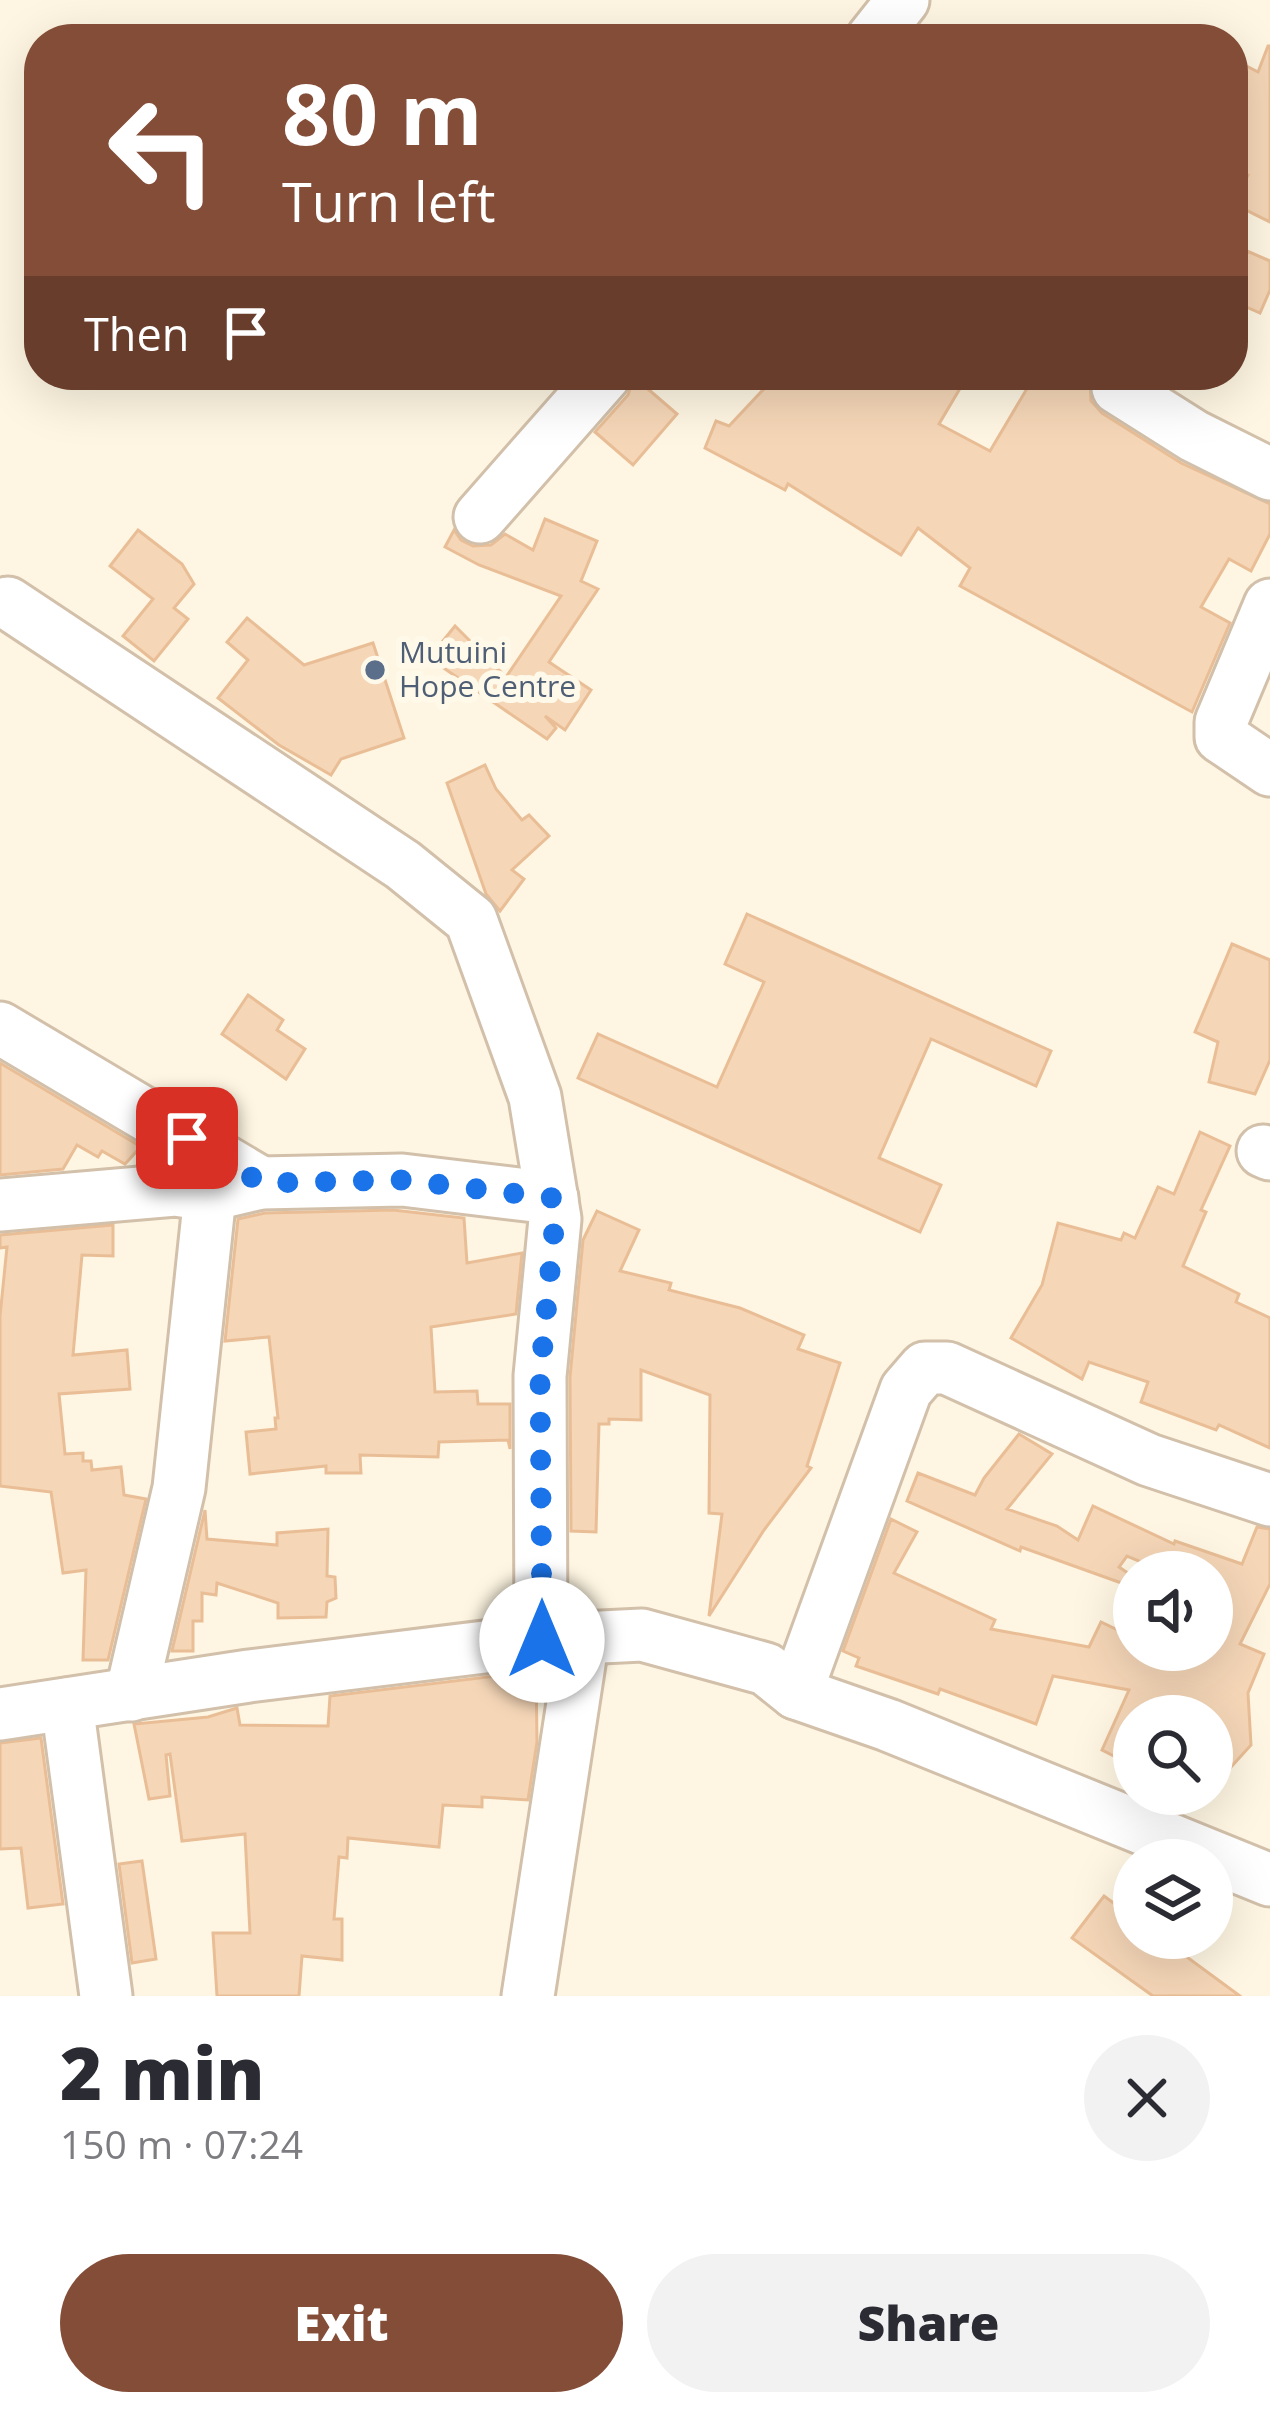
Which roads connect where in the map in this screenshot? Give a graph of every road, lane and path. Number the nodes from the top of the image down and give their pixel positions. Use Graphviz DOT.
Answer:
graph roads {
  1 [pos="903,0"];
  2 [pos="884,24"];
  3 [pos="592,390"];
  4 [pos="1121,390"];
  5 [pos="1270,474"];
  6 [pos="480,517"];
  7 [pos="8,603"];
  8 [pos="1270,605"];
  9 [pos="1270,770"];
  10 [pos="0,1028"];
  11 [pos="261,1183"];
  12 [pos="210,1195"];
  13 [pos="553,1198"];
  14 [pos="0,1205"];
  15 [pos="1270,1500"];
  16 [pos="562,1639"];
  17 [pos="796,1693"];
  18 [pos="131,1695"];
  19 [pos="67,1704"];
  20 [pos="0,1714"];
  21 [pos="1270,1880"];
  22 [pos="106,1996"];
  23 [pos="527,1996"];
  1 -- 2 [label="street"];
  3 -- 6 [label="street"];
  4 -- 5 [label="street"];
  7 -- 13 [label="street"];
  8 -- 9 [label="street"];
  10 -- 11 [label="street"];
  11 -- 12 [label="street"];
  11 -- 13 [label="street"];
  12 -- 14 [label="street"];
  12 -- 18 [label="street"];
  13 -- 16 [label="street"];
  15 -- 17 [label="street"];
  16 -- 17 [label="street"];
  16 -- 18 [label="street"];
  16 -- 23 [label="street"];
  17 -- 21 [label="street"];
  18 -- 19 [label="street"];
  19 -- 20 [label="street"];
  19 -- 22 [label="street"];
}
